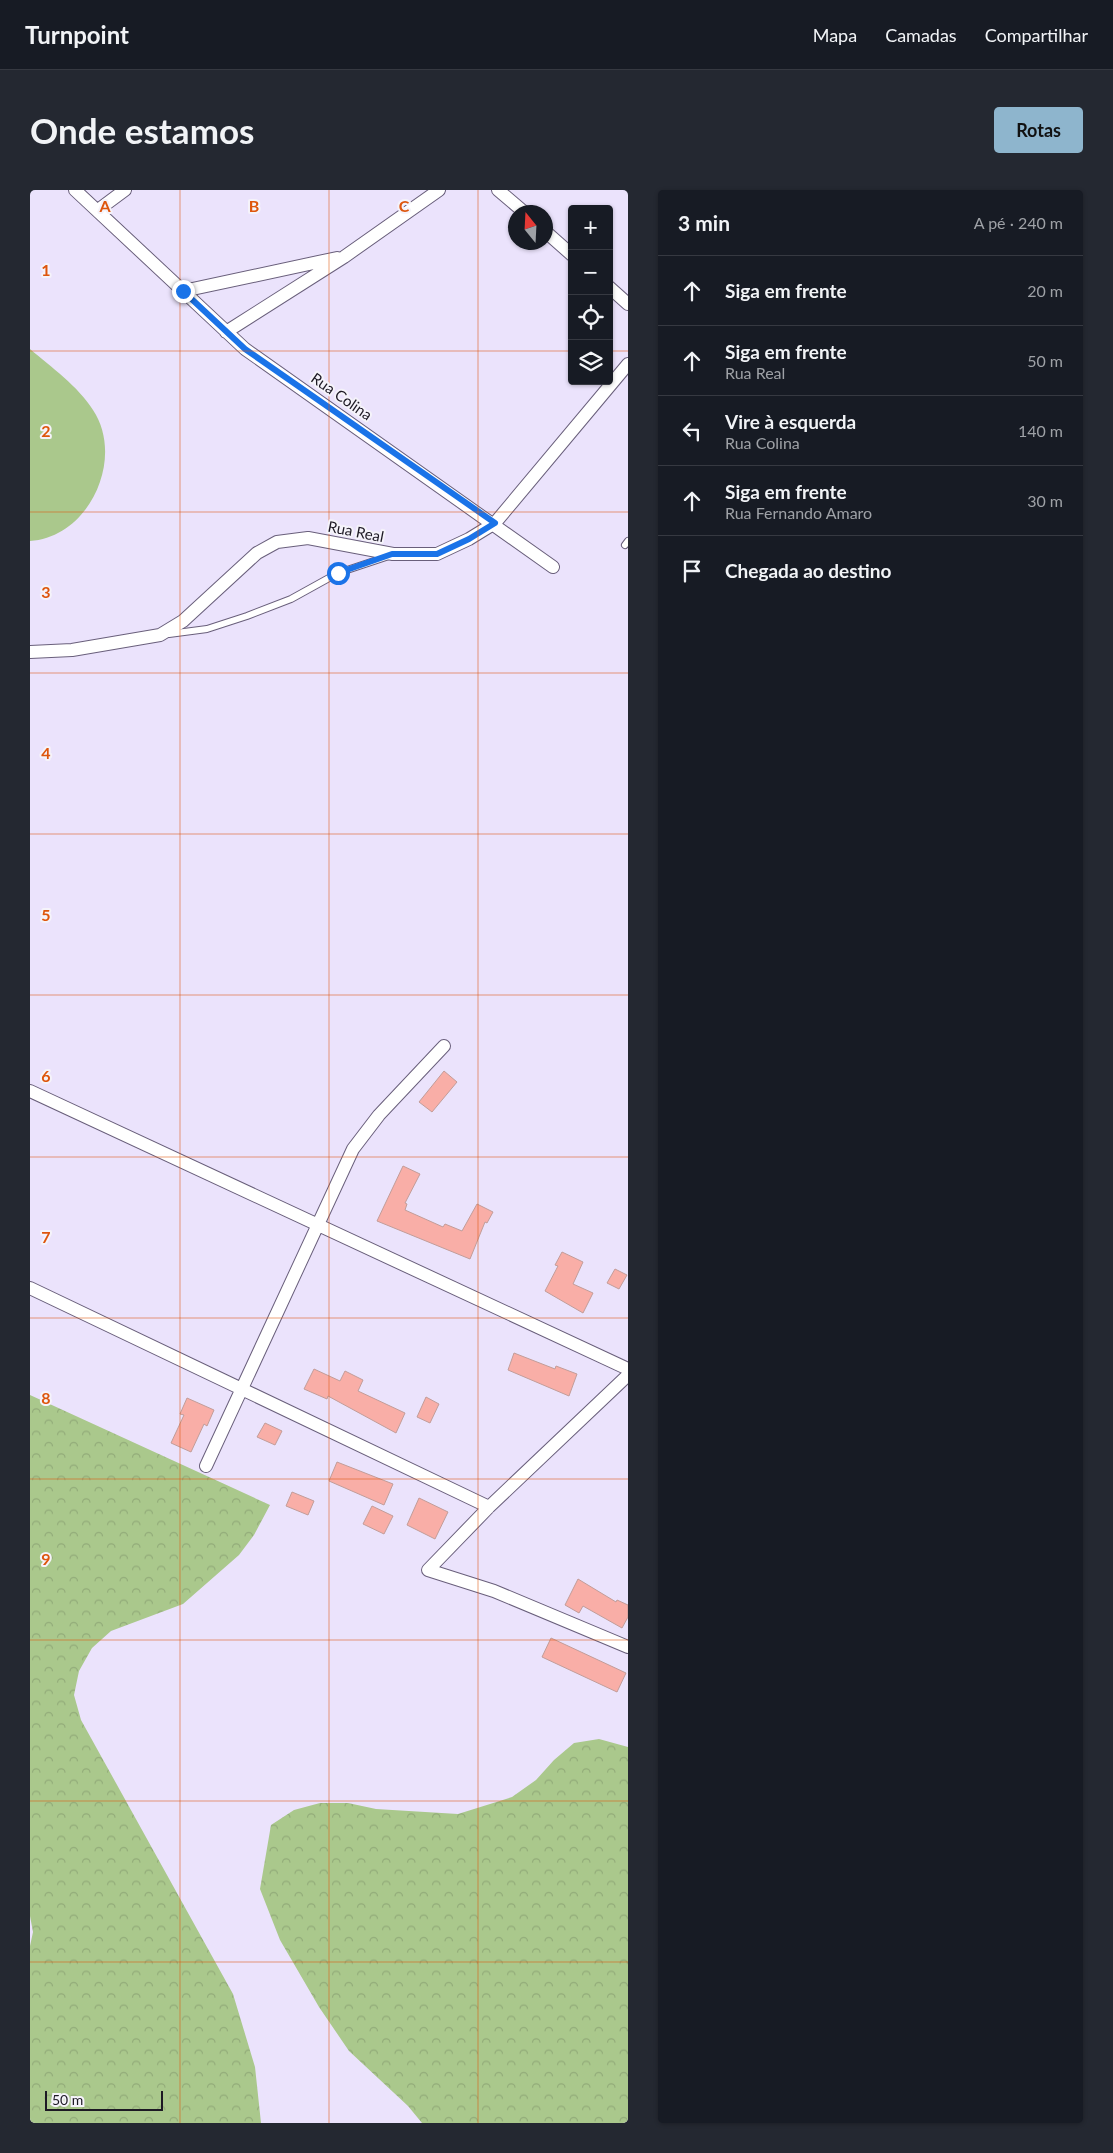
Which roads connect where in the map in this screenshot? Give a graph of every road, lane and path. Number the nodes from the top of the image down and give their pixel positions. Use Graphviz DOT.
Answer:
graph roads {
  1 [pos="75,190"];
  2 [pos="125,190"];
  3 [pos="439,190"];
  4 [pos="498,190"];
  5 [pos="516,205"];
  6 [pos="98,210"];
  7 [pos="553,238"];
  8 [pos="568,251"];
  9 [pos="344,257"];
  10 [pos="183,291"];
  11 [pos="613,291"];
  12 [pos="628,304"];
  13 [pos="226,332"];
  14 [pos="628,364"];
  15 [pos="495,523"];
  16 [pos="392,554"];
  17 [pos="553,566"];
  18 [pos="160,635"];
  19 [pos="30,652"];
  20 [pos="444,1046"];
  21 [pos="30,1091"];
  22 [pos="320,1224"];
  23 [pos="30,1288"];
  24 [pos="628,1369"];
  25 [pos="628,1375"];
  26 [pos="241,1389"];
  27 [pos="206,1466"];
  28 [pos="489,1507"];
  29 [pos="628,1647"];
  1 -- 6 [label="street, Rua Colina"];
  2 -- 6 [label="street"];
  3 -- 9 [label="street"];
  4 -- 5 [label="street"];
  6 -- 10 [label="street, Rua Colina"];
  7 -- 8 [label="street"];
  9 -- 10 [label="street"];
  9 -- 13 [label="street"];
  10 -- 13 [label="street, Rua Colina"];
  11 -- 12 [label="street"];
  13 -- 15 [label="street, Rua Colina"];
  14 -- 15 [label="street, Rua Real"];
  15 -- 16 [label="street, Rua Real"];
  15 -- 17 [label="street, Rua Colina"];
  16 -- 18 [label="lane"];
  16 -- 18 [label="street, Rua Real"];
  18 -- 19 [label="street, Rua Real"];
  20 -- 22 [label="street"];
  21 -- 22 [label="street"];
  22 -- 24 [label="street"];
  22 -- 26 [label="street"];
  23 -- 26 [label="street"];
  25 -- 28 [label="street"];
  26 -- 27 [label="street"];
  26 -- 28 [label="street"];
  28 -- 29 [label="street"];
}
